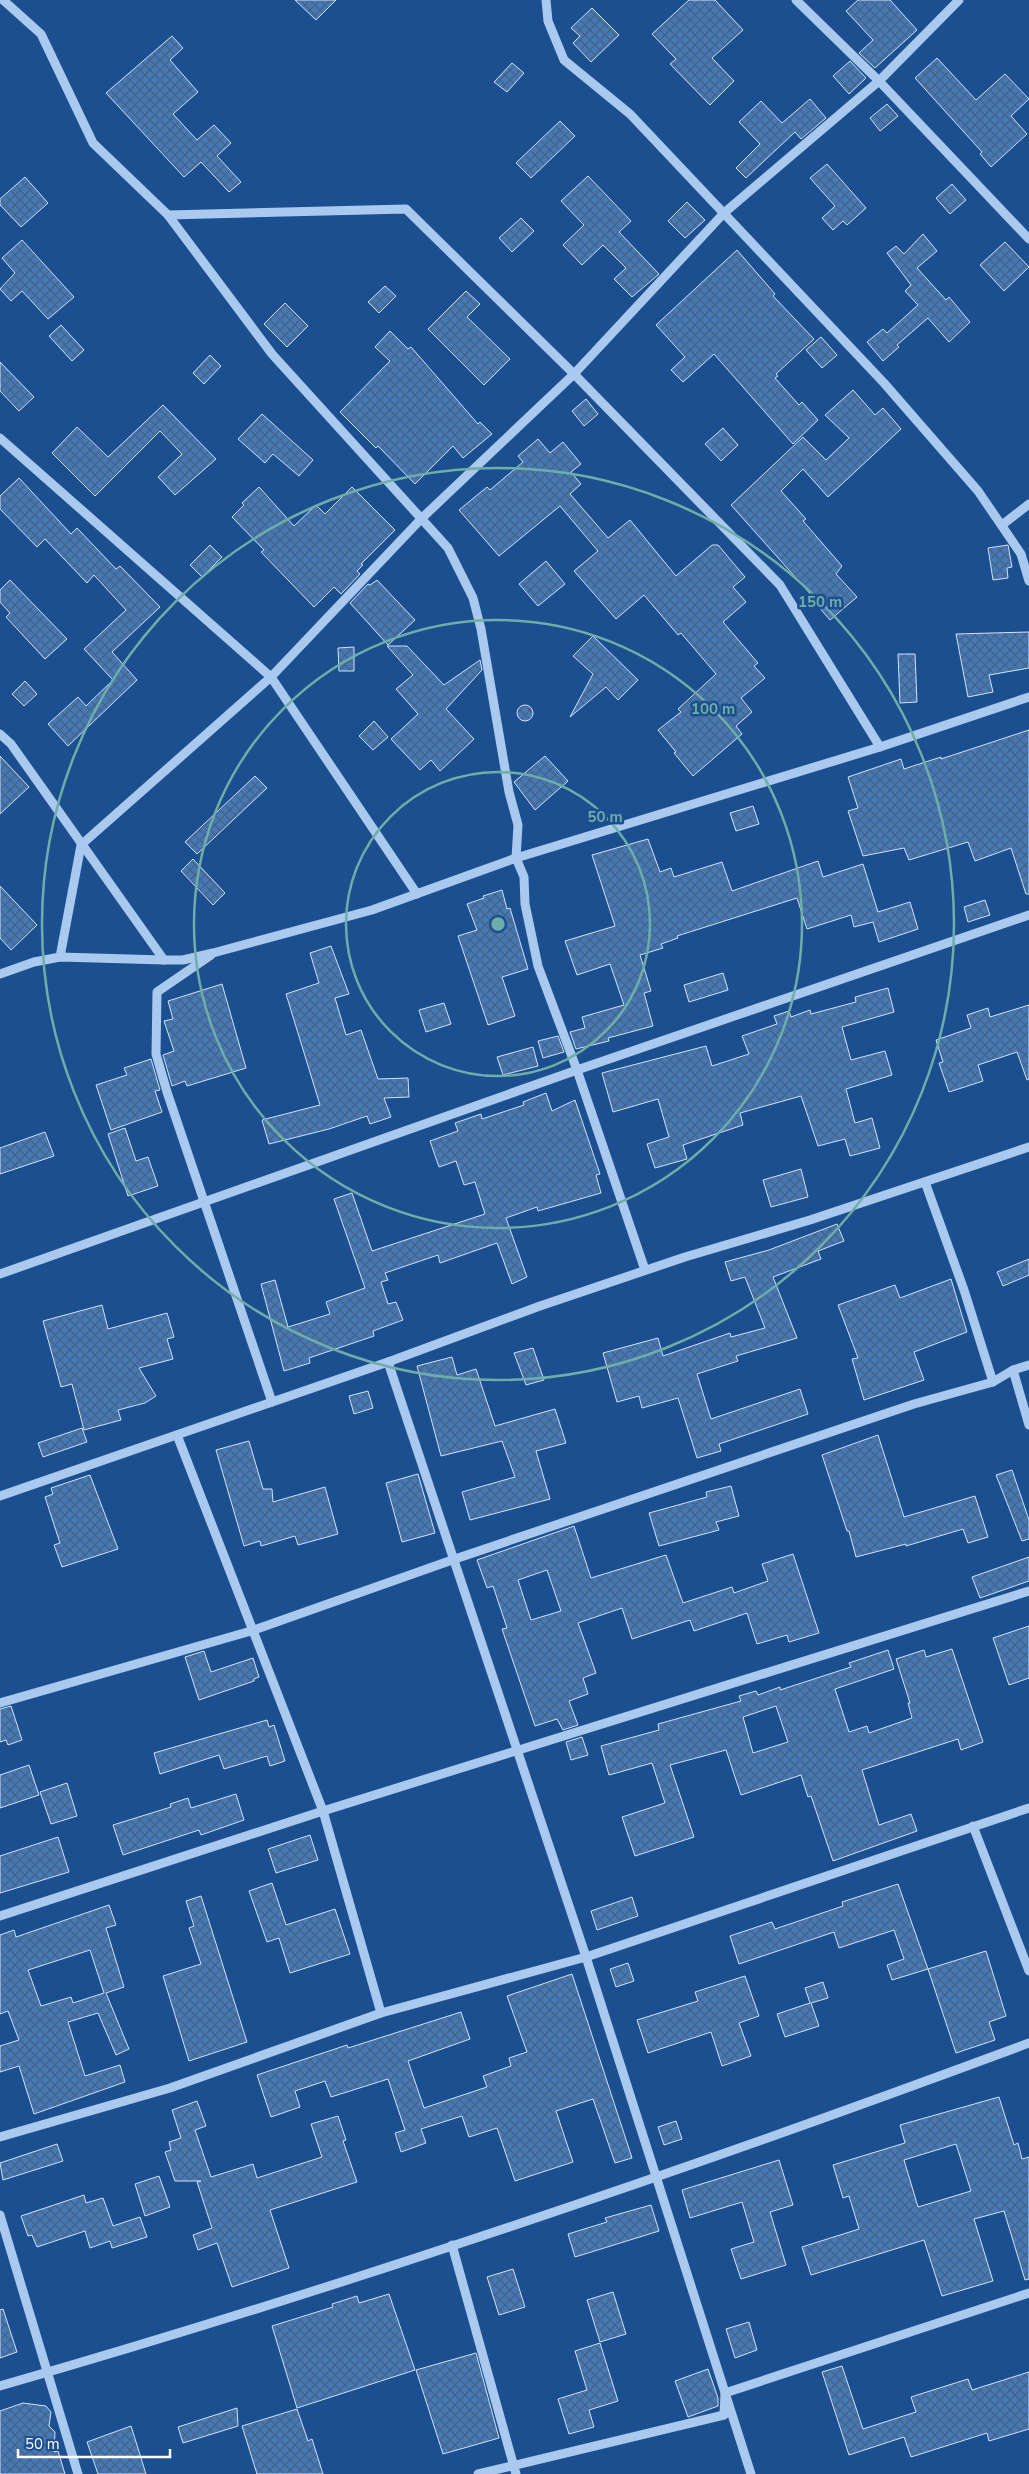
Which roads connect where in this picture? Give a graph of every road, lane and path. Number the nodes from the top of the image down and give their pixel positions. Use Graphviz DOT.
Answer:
graph roads {
  1 [pos="3,0"];
  2 [pos="546,0"];
  3 [pos="796,0"];
  4 [pos="959,0"];
  5 [pos="879,81"];
  6 [pos="724,213"];
  7 [pos="168,215"];
  8 [pos="1029,239"];
  9 [pos="574,374"];
  10 [pos="0,438"];
  11 [pos="1029,504"];
  12 [pos="422,518"];
  13 [pos="1002,525"];
  14 [pos="1029,581"];
  15 [pos="271,677"];
  16 [pos="1029,697"];
  17 [pos="0,734"];
  18 [pos="880,747"];
  19 [pos="81,845"];
  20 [pos="516,858"];
  21 [pos="417,894"];
  22 [pos="1029,915"];
  23 [pos="213,953"];
  24 [pos="60,957"];
  25 [pos="164,960"];
  26 [pos="0,974"];
  27 [pos="577,1070"];
  28 [pos="1029,1147"];
  29 [pos="925,1182"];
  30 [pos="204,1202"];
  31 [pos="645,1270"];
  32 [pos="0,1274"];
  33 [pos="388,1362"];
  34 [pos="1029,1365"];
  35 [pos="1013,1370"];
  36 [pos="993,1382"];
  37 [pos="272,1402"];
  38 [pos="1029,1425"];
  39 [pos="177,1435"];
  40 [pos="0,1496"];
  41 [pos="455,1559"];
  42 [pos="1029,1591"];
  43 [pos="251,1631"];
  44 [pos="0,1703"];
  45 [pos="518,1752"];
  46 [pos="1029,1808"];
  47 [pos="323,1811"];
  48 [pos="973,1826"];
  49 [pos="0,1916"];
  50 [pos="586,1957"];
  51 [pos="1029,1971"];
  52 [pos="381,2013"];
  53 [pos="1029,2043"];
  54 [pos="0,2138"];
  55 [pos="658,2177"];
  56 [pos="0,2215"];
  57 [pos="452,2245"];
  58 [pos="1029,2293"];
  59 [pos="48,2373"];
  60 [pos="0,2386"];
  61 [pos="725,2393"];
  62 [pos="513,2464"];
  63 [pos="78,2474"];
  64 [pos="478,2474"];
  65 [pos="516,2474"];
  66 [pos="751,2474"];
  1 -- 7 [label="street"];
  2 -- 6 [label="street"];
  3 -- 5 [label="street"];
  4 -- 5 [label="street"];
  5 -- 6 [label="street"];
  5 -- 8 [label="street"];
  6 -- 9 [label="street"];
  6 -- 13 [label="street"];
  7 -- 9 [label="street"];
  7 -- 12 [label="street"];
  9 -- 12 [label="street"];
  9 -- 18 [label="street"];
  10 -- 15 [label="street"];
  11 -- 13 [label="street"];
  12 -- 15 [label="street"];
  12 -- 20 [label="street"];
  13 -- 14 [label="street"];
  15 -- 19 [label="street"];
  15 -- 21 [label="street"];
  16 -- 18 [label="street"];
  17 -- 19 [label="street"];
  18 -- 20 [label="street"];
  19 -- 24 [label="street"];
  19 -- 25 [label="street"];
  20 -- 21 [label="street"];
  20 -- 27 [label="street"];
  21 -- 23 [label="street"];
  22 -- 27 [label="street"];
  23 -- 25 [label="street"];
  23 -- 30 [label="street"];
  24 -- 25 [label="street"];
  24 -- 26 [label="street"];
  27 -- 30 [label="street"];
  27 -- 31 [label="street"];
  28 -- 29 [label="street"];
  29 -- 31 [label="street"];
  29 -- 36 [label="street"];
  30 -- 32 [label="street"];
  30 -- 37 [label="street"];
  31 -- 33 [label="street"];
  33 -- 37 [label="street"];
  33 -- 41 [label="street"];
  34 -- 35 [label="street"];
  35 -- 36 [label="street"];
  35 -- 38 [label="street"];
  36 -- 41 [label="street"];
  37 -- 39 [label="street"];
  39 -- 40 [label="street"];
  39 -- 43 [label="street"];
  41 -- 43 [label="street"];
  41 -- 45 [label="street"];
  42 -- 45 [label="street"];
  43 -- 44 [label="street"];
  43 -- 47 [label="street"];
  45 -- 47 [label="street"];
  45 -- 50 [label="street"];
  46 -- 48 [label="street"];
  47 -- 49 [label="street"];
  47 -- 52 [label="street"];
  48 -- 50 [label="street"];
  48 -- 51 [label="street"];
  50 -- 52 [label="street"];
  50 -- 55 [label="street"];
  52 -- 54 [label="street"];
  53 -- 55 [label="street"];
  55 -- 57 [label="street"];
  55 -- 61 [label="street"];
  56 -- 59 [label="street"];
  57 -- 59 [label="street"];
  57 -- 62 [label="street"];
  58 -- 61 [label="street"];
  59 -- 60 [label="street"];
  59 -- 63 [label="street"];
  61 -- 62 [label="street"];
  61 -- 66 [label="street"];
  62 -- 64 [label="street"];
  62 -- 65 [label="street"];
}
